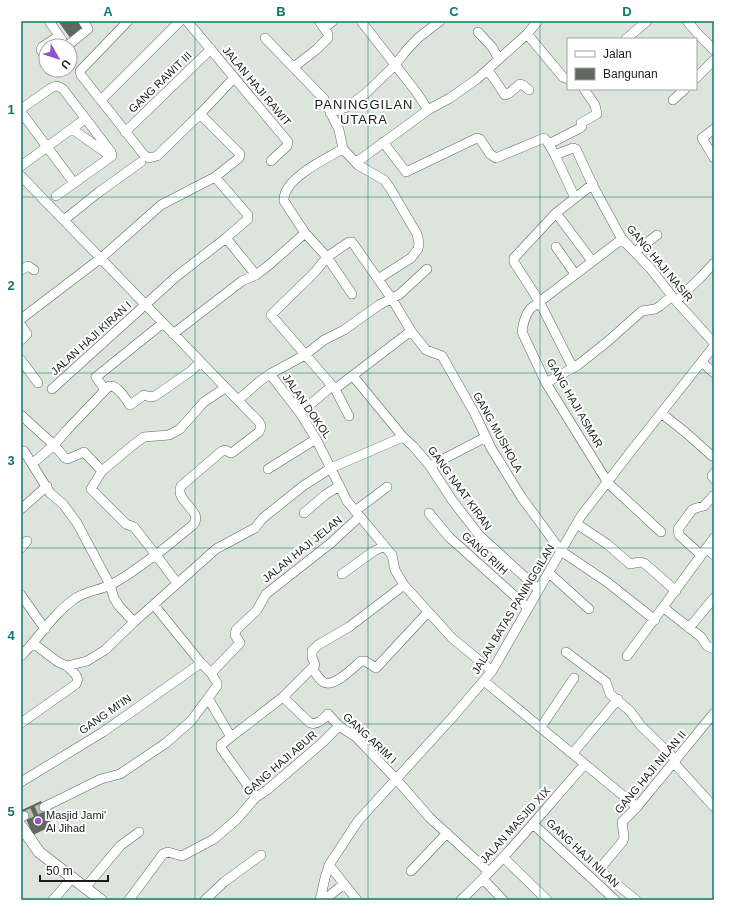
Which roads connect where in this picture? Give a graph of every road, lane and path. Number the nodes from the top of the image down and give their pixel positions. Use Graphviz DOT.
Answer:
graph roads {
  1 [pos="49,21"];
  2 [pos="82,21"];
  3 [pos="128,21"];
  4 [pos="180,21"];
  5 [pos="333,21"];
  6 [pos="361,21"];
  7 [pos="440,21"];
  8 [pos="538,21"];
  9 [pos="647,21"];
  10 [pos="688,21"];
  11 [pos="191,22"];
  12 [pos="322,25"];
  13 [pos="478,32"];
  14 [pos="527,34"];
  15 [pos="59,36"];
  16 [pos="695,37"];
  17 [pos="56,38"];
  18 [pos="77,38"];
  19 [pos="265,38"];
  20 [pos="627,38"];
  21 [pos="697,38"];
  22 [pos="211,49"];
  23 [pos="714,50"];
  24 [pos="499,59"];
  25 [pos="714,60"];
  26 [pos="395,65"];
  27 [pos="294,67"];
  28 [pos="488,70"];
  29 [pos="697,77"];
  30 [pos="234,78"];
  31 [pos="567,79"];
  32 [pos="529,90"];
  33 [pos="585,90"];
  34 [pos="684,90"];
  35 [pos="101,100"];
  36 [pos="673,100"];
  37 [pos="21,109"];
  38 [pos="428,110"];
  39 [pos="21,112"];
  40 [pos="330,113"];
  41 [pos="200,114"];
  42 [pos="85,119"];
  43 [pos="72,129"];
  44 [pos="714,129"];
  45 [pos="125,132"];
  46 [pos="383,142"];
  47 [pos="549,144"];
  48 [pos="47,147"];
  49 [pos="344,149"];
  50 [pos="554,155"];
  51 [pos="112,156"];
  52 [pos="714,158"];
  53 [pos="271,161"];
  54 [pos="355,161"];
  55 [pos="141,162"];
  56 [pos="21,166"];
  57 [pos="21,176"];
  58 [pos="216,177"];
  59 [pos="74,183"];
  60 [pos="593,184"];
  61 [pos="56,196"];
  62 [pos="575,198"];
  63 [pos="556,213"];
  64 [pos="64,220"];
  65 [pos="305,233"];
  66 [pos="657,235"];
  67 [pos="226,238"];
  68 [pos="622,238"];
  69 [pos="556,247"];
  70 [pos="636,252"];
  71 [pos="327,257"];
  72 [pos="101,258"];
  73 [pos="592,261"];
  74 [pos="713,268"];
  75 [pos="427,269"];
  76 [pos="21,270"];
  77 [pos="34,270"];
  78 [pos="575,274"];
  79 [pos="256,275"];
  80 [pos="378,279"];
  81 [pos="352,294"];
  82 [pos="392,299"];
  83 [pos="674,299"];
  84 [pos="539,301"];
  85 [pos="146,305"];
  86 [pos="21,319"];
  87 [pos="163,323"];
  88 [pos="21,325"];
  89 [pos="411,331"];
  90 [pos="173,334"];
  91 [pos="21,340"];
  92 [pos="714,345"];
  93 [pos="305,355"];
  94 [pos="21,360"];
  95 [pos="200,362"];
  96 [pos="702,362"];
  97 [pos="573,368"];
  98 [pos="714,373"];
  99 [pos="270,374"];
  100 [pos="352,376"];
  101 [pos="38,383"];
  102 [pos="546,383"];
  103 [pos="225,388"];
  104 [pos="333,388"];
  105 [pos="52,390"];
  106 [pos="105,390"];
  107 [pos="238,400"];
  108 [pos="300,413"];
  109 [pos="660,413"];
  110 [pos="21,415"];
  111 [pos="349,416"];
  112 [pos="403,437"];
  113 [pos="486,437"];
  114 [pos="316,439"];
  115 [pos="54,445"];
  116 [pos="24,451"];
  117 [pos="714,456"];
  118 [pos="32,464"];
  119 [pos="430,466"];
  120 [pos="331,468"];
  121 [pos="268,469"];
  122 [pos="102,471"];
  123 [pos="714,473"];
  124 [pos="714,479"];
  125 [pos="608,483"];
  126 [pos="46,486"];
  127 [pos="340,486"];
  128 [pos="387,487"];
  129 [pos="714,495"];
  130 [pos="21,509"];
  131 [pos="429,512"];
  132 [pos="304,513"];
  133 [pos="357,514"];
  134 [pos="577,524"];
  135 [pos="661,532"];
  136 [pos="714,538"];
  137 [pos="385,546"];
  138 [pos="561,551"];
  139 [pos="703,552"];
  140 [pos="156,555"];
  141 [pos="714,555"];
  142 [pos="549,573"];
  143 [pos="342,574"];
  144 [pos="177,583"];
  145 [pos="110,585"];
  146 [pos="404,585"];
  147 [pos="538,589"];
  148 [pos="676,591"];
  149 [pos="21,596"];
  150 [pos="714,598"];
  151 [pos="154,605"];
  152 [pos="528,608"];
  153 [pos="664,608"];
  154 [pos="589,609"];
  155 [pos="428,612"];
  156 [pos="655,620"];
  157 [pos="134,622"];
  158 [pos="689,628"];
  159 [pos="45,629"];
  160 [pos="34,644"];
  161 [pos="714,650"];
  162 [pos="566,652"];
  163 [pos="21,656"];
  164 [pos="627,656"];
  165 [pos="201,663"];
  166 [pos="67,666"];
  167 [pos="312,668"];
  168 [pos="492,671"];
  169 [pos="211,673"];
  170 [pos="574,678"];
  171 [pos="484,681"];
  172 [pos="283,696"];
  173 [pos="208,698"];
  174 [pos="618,699"];
  175 [pos="714,713"];
  176 [pos="21,723"];
  177 [pos="339,726"];
  178 [pos="541,727"];
  179 [pos="231,737"];
  180 [pos="573,753"];
  181 [pos="675,762"];
  182 [pos="585,764"];
  183 [pos="396,779"];
  184 [pos="21,782"];
  185 [pos="256,798"];
  186 [pos="44,807"];
  187 [pos="637,807"];
  188 [pos="714,807"];
  189 [pos="22,820"];
  190 [pos="534,824"];
  191 [pos="139,832"];
  192 [pos="447,833"];
  193 [pos="261,855"];
  194 [pos="503,857"];
  195 [pos="329,865"];
  196 [pos="411,871"];
  197 [pos="489,872"];
  198 [pos="72,878"];
  199 [pos="483,880"];
  200 [pos="344,884"];
  201 [pos="85,888"];
  202 [pos="53,900"];
  203 [pos="101,900"];
  204 [pos="129,900"];
  205 [pos="205,900"];
  206 [pos="320,900"];
  207 [pos="324,900"];
  208 [pos="357,900"];
  209 [pos="461,900"];
  210 [pos="503,900"];
  211 [pos="547,900"];
  212 [pos="615,900"];
  213 [pos="636,900"];
  1 -- 15 [label="street"];
  2 -- 18 [label="street"];
  3 -- 35 [label="street"];
  4 -- 35 [label="street"];
  5 -- 12 [label="street"];
  6 -- 26 [label="street"];
  7 -- 26 [label="street"];
  8 -- 14 [label="street"];
  9 -- 20 [label="street"];
  10 -- 16 [label="street"];
  11 -- 22 [label="street, JALAN HAJI RAWIT"];
  12 -- 27 [label="street"];
  13 -- 24 [label="street"];
  14 -- 24 [label="street"];
  14 -- 31 [label="street"];
  15 -- 17 [label="street"];
  19 -- 27 [label="street"];
  21 -- 23 [label="street"];
  22 -- 30 [label="street, JALAN HAJI RAWIT"];
  22 -- 45 [label="street, GANG RAWIT III"];
  24 -- 28 [label="street"];
  25 -- 29 [label="street"];
  26 -- 38 [label="street"];
  26 -- 40 [label="street"];
  27 -- 40 [label="street"];
  28 -- 32 [label="street"];
  28 -- 38 [label="street"];
  30 -- 41 [label="street"];
  30 -- 53 [label="street, JALAN HAJI RAWIT"];
  33 -- 47 [label="street"];
  34 -- 36 [label="street"];
  35 -- 45 [label="street"];
  37 -- 42 [label="street"];
  38 -- 46 [label="street"];
  39 -- 48 [label="street"];
  40 -- 49 [label="street"];
  41 -- 45 [label="street"];
  41 -- 58 [label="street"];
  42 -- 43 [label="street"];
  42 -- 51 [label="street"];
  43 -- 48 [label="street"];
  43 -- 51 [label="street"];
  44 -- 52 [label="street"];
  46 -- 47 [label="street"];
  46 -- 54 [label="street"];
  47 -- 50 [label="street"];
  48 -- 56 [label="street"];
  48 -- 59 [label="street"];
  49 -- 54 [label="street"];
  49 -- 65 [label="street"];
  50 -- 60 [label="street, GANG HAJI NASIR"];
  50 -- 62 [label="street"];
  51 -- 59 [label="street"];
  54 -- 80 [label="street"];
  55 -- 64 [label="street"];
  57 -- 64 [label="street"];
  58 -- 67 [label="street, JALAN HAJI KIRAN I"];
  58 -- 72 [label="street"];
  59 -- 61 [label="street"];
  60 -- 62 [label="street"];
  60 -- 68 [label="street, GANG HAJI NASIR"];
  62 -- 63 [label="street"];
  63 -- 73 [label="street"];
  63 -- 84 [label="street"];
  64 -- 72 [label="street"];
  65 -- 71 [label="street"];
  65 -- 79 [label="street"];
  66 -- 70 [label="street"];
  67 -- 79 [label="street"];
  67 -- 85 [label="street, JALAN HAJI KIRAN I"];
  68 -- 70 [label="street, GANG HAJI NASIR"];
  68 -- 73 [label="street, GANG HAJI ASMAR"];
  69 -- 78 [label="street"];
  70 -- 83 [label="street, GANG HAJI NASIR"];
  71 -- 80 [label="street, GANG MUSHOLA"];
  71 -- 81 [label="street"];
  71 -- 93 [label="street"];
  72 -- 85 [label="street"];
  72 -- 86 [label="street"];
  73 -- 78 [label="street, GANG HAJI ASMAR"];
  74 -- 83 [label="street"];
  75 -- 82 [label="street"];
  76 -- 77 [label="street"];
  78 -- 84 [label="street, GANG HAJI ASMAR"];
  79 -- 90 [label="street"];
  80 -- 82 [label="street, GANG MUSHOLA"];
  82 -- 89 [label="street, GANG MUSHOLA"];
  82 -- 93 [label="street"];
  83 -- 92 [label="street, GANG HAJI NASIR"];
  83 -- 97 [label="street"];
  84 -- 97 [label="street"];
  84 -- 102 [label="street, GANG HAJI ASMAR"];
  85 -- 87 [label="street"];
  85 -- 105 [label="street, JALAN HAJI KIRAN I"];
  87 -- 90 [label="street"];
  87 -- 106 [label="street"];
  88 -- 91 [label="street"];
  89 -- 100 [label="street"];
  89 -- 113 [label="street, GANG MUSHOLA"];
  90 -- 95 [label="street"];
  92 -- 96 [label="street, JALAN BATAS PANINGGILAN"];
  93 -- 99 [label="street"];
  93 -- 104 [label="street"];
  94 -- 101 [label="street"];
  95 -- 103 [label="street"];
  95 -- 106 [label="street"];
  96 -- 98 [label="street"];
  96 -- 109 [label="street, JALAN BATAS PANINGGILAN"];
  97 -- 102 [label="street"];
  99 -- 107 [label="street, JALAN DOKOL"];
  99 -- 108 [label="street, JALAN DOKOL"];
  100 -- 104 [label="street"];
  100 -- 112 [label="street, GANG NAAT KIRAN"];
  102 -- 125 [label="street, GANG HAJI ASMAR"];
  103 -- 107 [label="street"];
  103 -- 122 [label="street"];
  104 -- 108 [label="street"];
  104 -- 111 [label="street"];
  106 -- 115 [label="street"];
  107 -- 140 [label="street"];
  108 -- 114 [label="street, JALAN DOKOL"];
  109 -- 117 [label="street"];
  109 -- 125 [label="street, JALAN BATAS PANINGGILAN"];
  110 -- 115 [label="street"];
  112 -- 119 [label="street, GANG NAAT KIRAN"];
  112 -- 120 [label="street"];
  113 -- 119 [label="street"];
  113 -- 138 [label="street, GANG MUSHOLA"];
  114 -- 120 [label="street, JALAN DOKOL"];
  114 -- 121 [label="street"];
  115 -- 118 [label="street"];
  115 -- 122 [label="street"];
  116 -- 118 [label="street"];
  118 -- 126 [label="street"];
  119 -- 147 [label="street, GANG NAAT KIRAN"];
  120 -- 127 [label="street, JALAN DOKOL"];
  120 -- 144 [label="street"];
  122 -- 140 [label="street"];
  123 -- 124 [label="street"];
  125 -- 134 [label="street, JALAN BATAS PANINGGILAN"];
  125 -- 135 [label="street, GANG HAJI ASMAR"];
  126 -- 130 [label="street"];
  126 -- 145 [label="street"];
  127 -- 132 [label="street"];
  127 -- 133 [label="street, JALAN DOKOL"];
  128 -- 133 [label="street"];
  129 -- 139 [label="street"];
  131 -- 152 [label="street, GANG RIIH"];
  133 -- 137 [label="street, JALAN DOKOL"];
  133 -- 169 [label="street, JALAN HAJI JELAN"];
  134 -- 138 [label="street, JALAN BATAS PANINGGILAN"];
  134 -- 148 [label="street"];
  136 -- 139 [label="street"];
  137 -- 143 [label="street"];
  137 -- 146 [label="street, JALAN DOKOL"];
  138 -- 142 [label="street, JALAN BATAS PANINGGILAN"];
  138 -- 156 [label="street"];
  139 -- 141 [label="street"];
  139 -- 148 [label="street"];
  140 -- 144 [label="street"];
  140 -- 145 [label="street"];
  142 -- 147 [label="street, JALAN BATAS PANINGGILAN"];
  142 -- 154 [label="street"];
  144 -- 151 [label="street"];
  145 -- 157 [label="street"];
  145 -- 159 [label="street"];
  146 -- 155 [label="street, JALAN DOKOL"];
  146 -- 167 [label="street"];
  147 -- 152 [label="street, JALAN BATAS PANINGGILAN"];
  148 -- 153 [label="street"];
  149 -- 159 [label="street"];
  150 -- 158 [label="street"];
  151 -- 157 [label="street"];
  151 -- 165 [label="street"];
  152 -- 168 [label="street, JALAN BATAS PANINGGILAN"];
  153 -- 156 [label="street"];
  153 -- 158 [label="street"];
  155 -- 167 [label="street"];
  155 -- 168 [label="street, JALAN DOKOL"];
  156 -- 164 [label="street"];
  157 -- 166 [label="street"];
  158 -- 161 [label="street"];
  159 -- 160 [label="street"];
  160 -- 163 [label="street"];
  160 -- 166 [label="street"];
  162 -- 174 [label="street"];
  165 -- 169 [label="street"];
  165 -- 184 [label="street, GANG MI'IN"];
  166 -- 176 [label="street"];
  167 -- 172 [label="street"];
  168 -- 171 [label="street, JALAN BATAS PANINGGILAN"];
  169 -- 173 [label="street"];
  170 -- 178 [label="street"];
  171 -- 178 [label="street"];
  171 -- 183 [label="street, JALAN BATAS PANINGGILAN"];
  172 -- 177 [label="street, GANG ARIM I"];
  172 -- 179 [label="street"];
  173 -- 179 [label="street"];
  173 -- 186 [label="street"];
  174 -- 180 [label="street"];
  174 -- 181 [label="street"];
  175 -- 181 [label="street, GANG HAJI NILAN II"];
  177 -- 183 [label="street, GANG ARIM I"];
  177 -- 185 [label="street, GANG HAJI ABUR"];
  178 -- 180 [label="street"];
  179 -- 185 [label="street"];
  180 -- 182 [label="street"];
  181 -- 187 [label="street, GANG HAJI NILAN II"];
  181 -- 188 [label="street"];
  182 -- 187 [label="street"];
  182 -- 190 [label="street, JALAN MASJID XIX"];
  183 -- 192 [label="street, GANG ARIM I"];
  183 -- 195 [label="street, JALAN BATAS PANINGGILAN"];
  185 -- 204 [label="street, GANG HAJI ABUR"];
  187 -- 213 [label="street, GANG HAJI NILAN II"];
  189 -- 198 [label="main road"];
  190 -- 194 [label="street, JALAN MASJID XIX"];
  190 -- 212 [label="street, GANG HAJI NILAN"];
  191 -- 201 [label="street"];
  192 -- 196 [label="street"];
  192 -- 197 [label="street, GANG ARIM I"];
  193 -- 205 [label="street"];
  194 -- 197 [label="street, JALAN MASJID XIX"];
  194 -- 211 [label="street"];
  195 -- 200 [label="street"];
  195 -- 206 [label="street, JALAN BATAS PANINGGILAN"];
  197 -- 199 [label="street, JALAN MASJID XIX"];
  198 -- 201 [label="main road"];
  198 -- 202 [label="street"];
  199 -- 209 [label="street, JALAN MASJID XIX"];
  199 -- 210 [label="street"];
  200 -- 207 [label="street"];
  200 -- 208 [label="street"];
  201 -- 203 [label="main road"];
}
